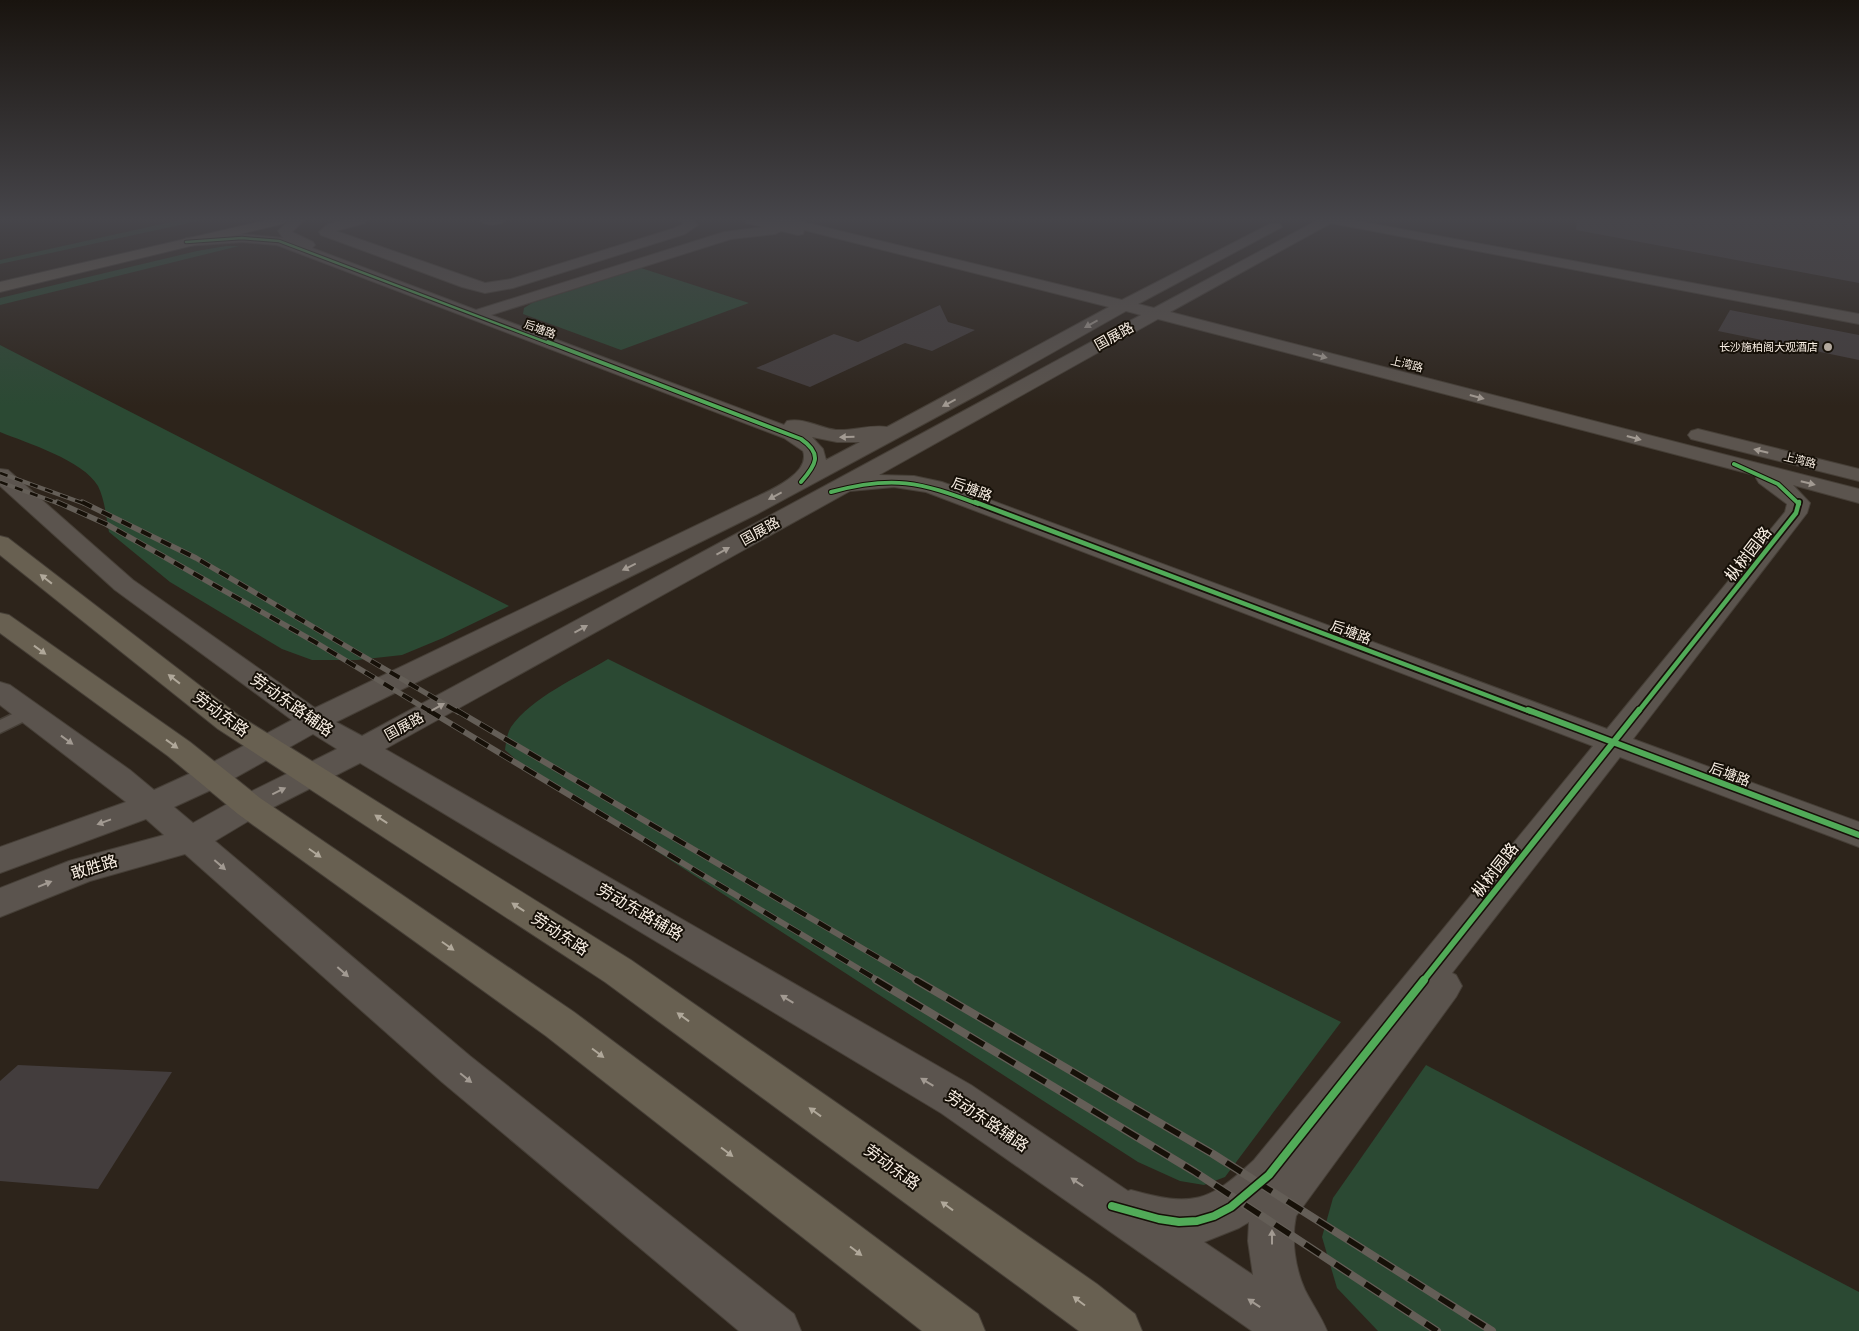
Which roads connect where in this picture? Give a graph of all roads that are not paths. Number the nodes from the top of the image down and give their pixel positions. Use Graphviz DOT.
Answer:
graph roads {
  1 [pos="20,282"];
  2 [pos="395,282"];
  3 [pos="402,282"];
  4 [pos="462,282"];
  5 [pos="516,282"];
  6 [pos="563,282"];
  7 [pos="572,282"];
  8 [pos="1005,282"];
  9 [pos="1045,282"];
  10 [pos="1057,282"];
  11 [pos="1169,282"];
  12 [pos="1213,282"];
  13 [pos="1663,282"];
  14 [pos="1687,282"];
  15 [pos="0,287"];
  16 [pos="1130,302"];
  17 [pos="1162,310"];
  18 [pos="476,311"];
  19 [pos="1859,314"];
  20 [pos="1859,319"];
  21 [pos="1617,416"];
  22 [pos="911,423"];
  23 [pos="1685,432"];
  24 [pos="938,433"];
  25 [pos="1734,464"];
  26 [pos="0,475"];
  27 [pos="1859,475"];
  28 [pos="801,482"];
  29 [pos="831,492"];
  30 [pos="1859,496"];
  31 [pos="1859,502"];
  32 [pos="0,543"];
  33 [pos="0,621"];
  34 [pos="10,710"];
  35 [pos="314,721"];
  36 [pos="1626,738"];
  37 [pos="268,747"];
  38 [pos="360,750"];
  39 [pos="312,775"];
  40 [pos="213,776"];
  41 [pos="150,805"];
  42 [pos="249,806"];
  43 [pos="1859,816"];
  44 [pos="1859,835"];
  45 [pos="190,840"];
  46 [pos="0,860"];
  47 [pos="0,903"];
  48 [pos="1112,1206"];
  49 [pos="777,1331"];
  50 [pos="962,1331"];
  51 [pos="1118,1331"];
  52 [pos="1294,1331"];
  53 [pos="1303,1331"];
  1 -- 15 [label="main road"];
  2 -- 18 [label="street, 后塘路"];
  3 -- 18 [label="street, 后塘路"];
  4 -- 5 [label="street"];
  6 -- 18 [label="street"];
  7 -- 18 [label="street"];
  8 -- 16 [label="street, 上湾路"];
  9 -- 16 [label="street, 上湾路"];
  10 -- 16 [label="street, 上湾路"];
  11 -- 16 [label="street, 国展路"];
  12 -- 17 [label="street, 国展路"];
  13 -- 20 [label="street"];
  14 -- 19 [label="street"];
  16 -- 17 [label="street, 上湾路"];
  16 -- 22 [label="street, 国展路, one-way"];
  17 -- 21 [label="street, 上湾路"];
  17 -- 24 [label="street, 国展路"];
  17 -- 25 [label="street, 上湾路, one-way"];
  22 -- 18 [label="street, 后塘路, one-way"];
  18 -- 28 [label="street, 后塘路"];
  22 -- 28 [label="street, 国展路"];
  27 -- 23 [label="street, 上湾路, one-way"];
  24 -- 29 [label="street, 国展路"];
  24 -- 36 [label="street, 后塘路"];
  25 -- 30 [label="street, 上湾路, one-way"];
  25 -- 36 [label="street, 枞树园路"];
  26 -- 35 [label="street, 劳动东路辅路"];
  28 -- 35 [label="street, 国展路, one-way"];
  29 -- 36 [label="street, 后塘路"];
  38 -- 29 [label="street, 国展路, one-way"];
  31 -- 36 [label="street, 枞树园路"];
  37 -- 32 [label="highway, 劳动东路, one-way"];
  33 -- 40 [label="highway, one-way"];
  34 -- 41 [label="street, one-way"];
  35 -- 37 [label="street, 国展路"];
  35 -- 38 [label="street, 劳动东路辅路"];
  36 -- 43 [label="street, 后塘路"];
  36 -- 44 [label="street, 后塘路"];
  36 -- 48 [label="street, 枞树园路"];
  53 -- 36 [label="street, 枞树园路, one-way"];
  37 -- 39 [label="highway, 劳动东路"];
  37 -- 40 [label="street, 国展路"];
  38 -- 39 [label="street, 国展路"];
  48 -- 38 [label="street, 劳动东路辅路, one-way"];
  42 -- 39 [label="street, 国展路, one-way"];
  51 -- 39 [label="highway, 劳动东路, one-way"];
  40 -- 41 [label="street, 国展路"];
  40 -- 42 [label="highway"];
  41 -- 45 [label="street"];
  41 -- 46 [label="street, one-way"];
  42 -- 45 [label="street, 国展路"];
  42 -- 50 [label="highway, one-way"];
  47 -- 45 [label="street, 敢胜路, one-way"];
  45 -- 49 [label="street, one-way"];
  52 -- 48 [label="street, 劳动东路辅路, one-way"];
}
